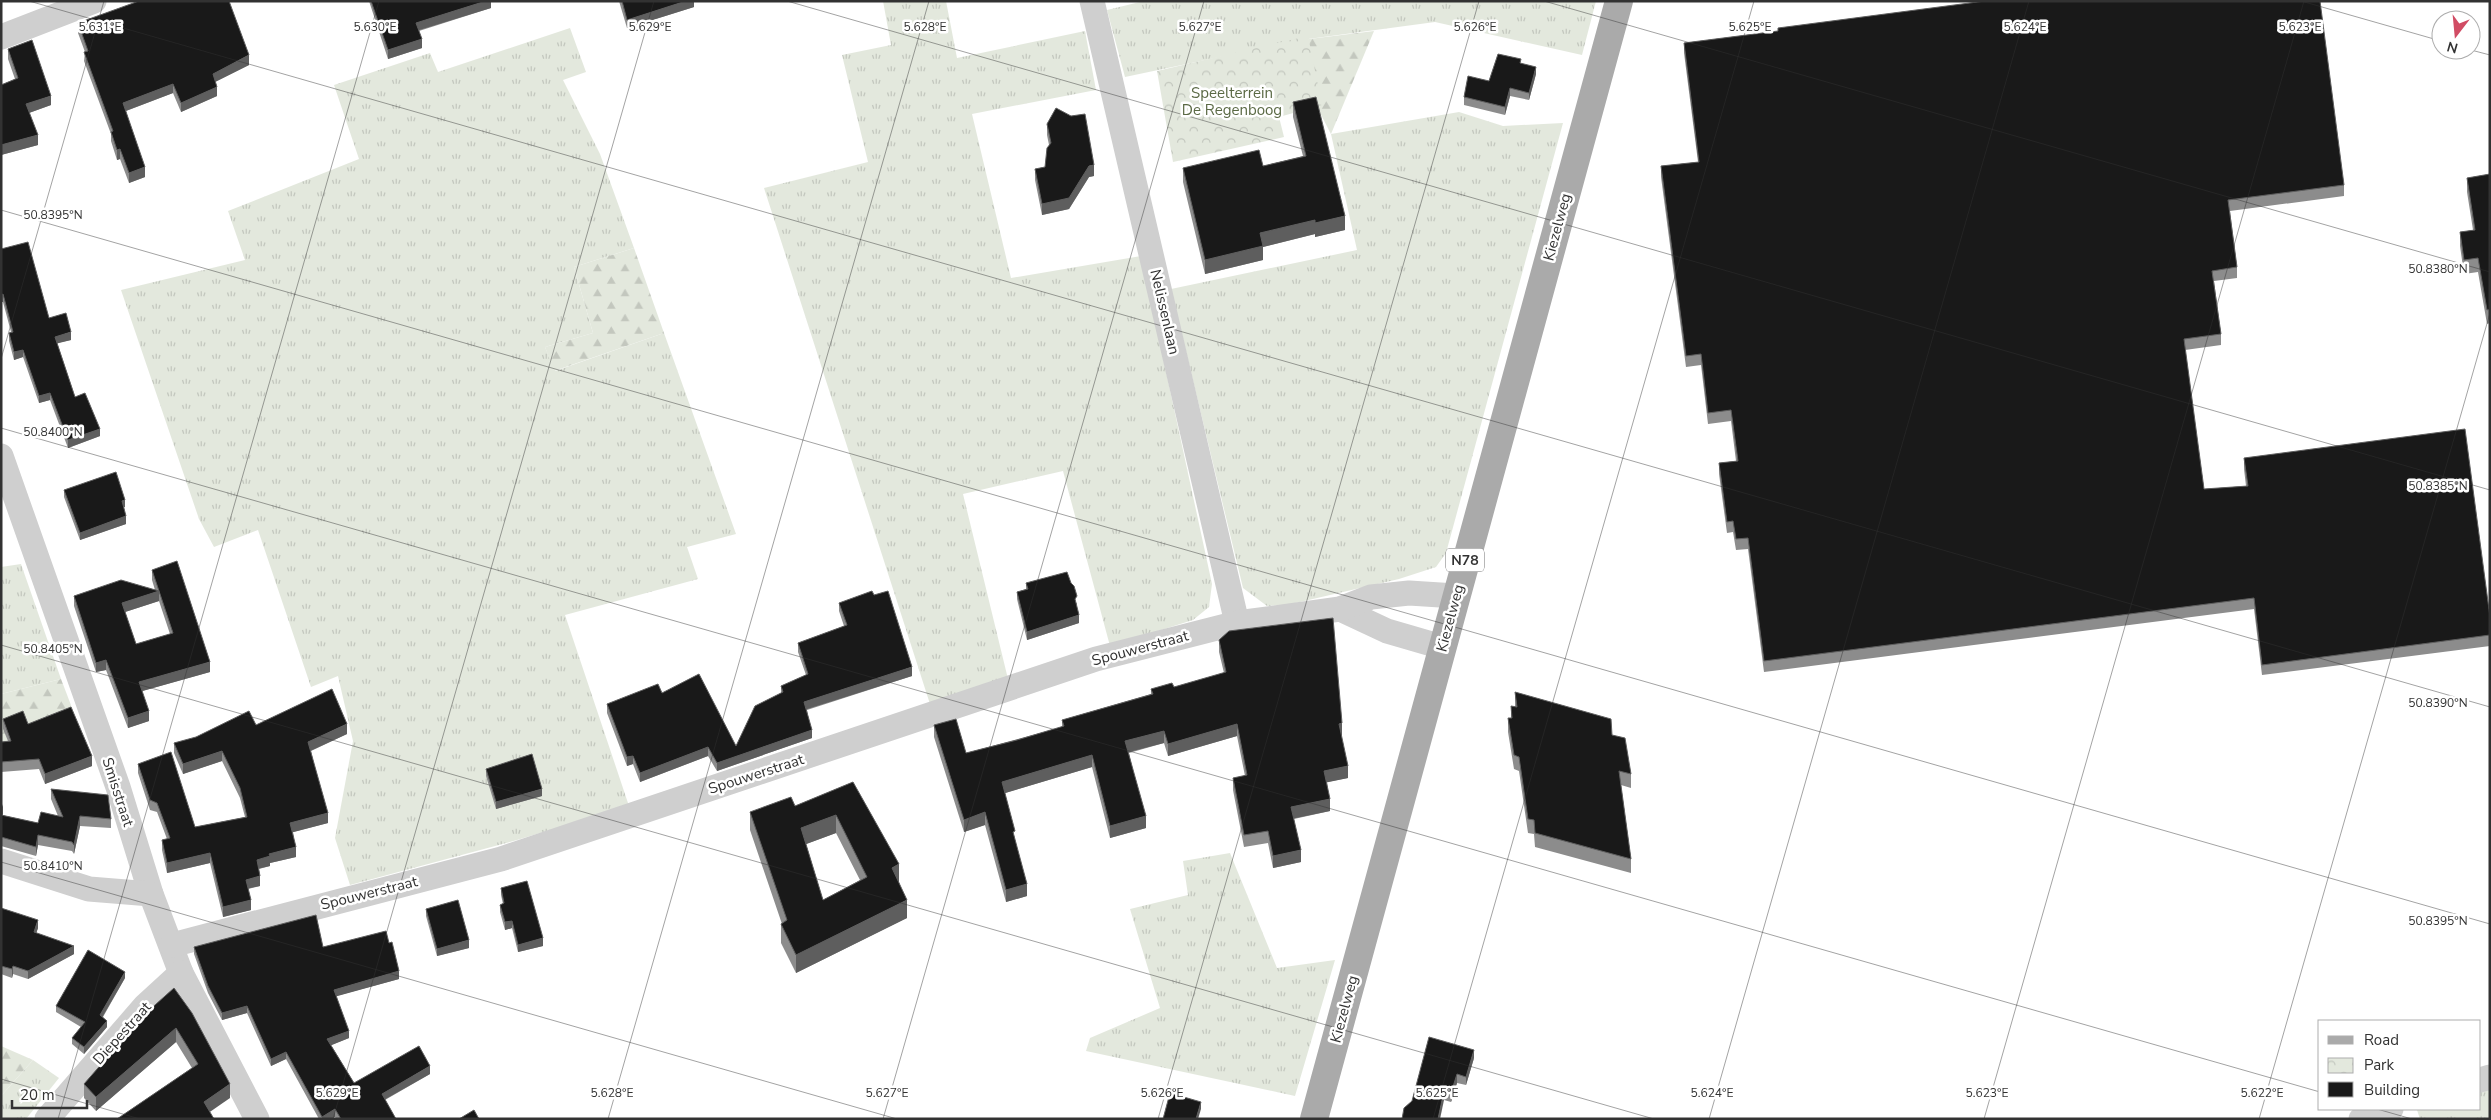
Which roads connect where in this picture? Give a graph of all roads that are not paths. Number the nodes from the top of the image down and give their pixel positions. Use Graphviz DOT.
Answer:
graph roads {
  1 [pos="94,1"];
  2 [pos="1092,1"];
  3 [pos="1619,1"];
  4 [pos="1,38"];
  5 [pos="1,456"];
  6 [pos="1456,596"];
  7 [pos="1340,608"];
  8 [pos="1237,623"];
  9 [pos="1442,647"];
  10 [pos="1,861"];
  11 [pos="151,894"];
  12 [pos="172,945"];
  13 [pos="181,973"];
  14 [pos="2388,1110"];
  15 [pos="47,1119"];
  16 [pos="257,1119"];
  17 [pos="1314,1119"];
  18 [pos="2360,1119"];
  1 -- 4 [label="street"];
  2 -- 8 [label="street, Nelissenlaan"];
  3 -- 6 [label="main road, Kiezelweg / N78"];
  5 -- 11 [label="street, Smisstraat"];
  6 -- 7 [label="street, Spouwerstraat"];
  6 -- 9 [label="main road, Kiezelweg / N78"];
  7 -- 8 [label="street, Spouwerstraat"];
  7 -- 9 [label="street"];
  8 -- 12 [label="street, Spouwerstraat"];
  9 -- 17 [label="main road, Kiezelweg / N78"];
  10 -- 11 [label="street"];
  11 -- 12 [label="street, Smisstraat"];
  12 -- 13 [label="street, Smisstraat"];
  13 -- 15 [label="street, Diepestraat"];
  13 -- 16 [label="street, Smisstraat"];
  14 -- 18 [label="street"];
}
